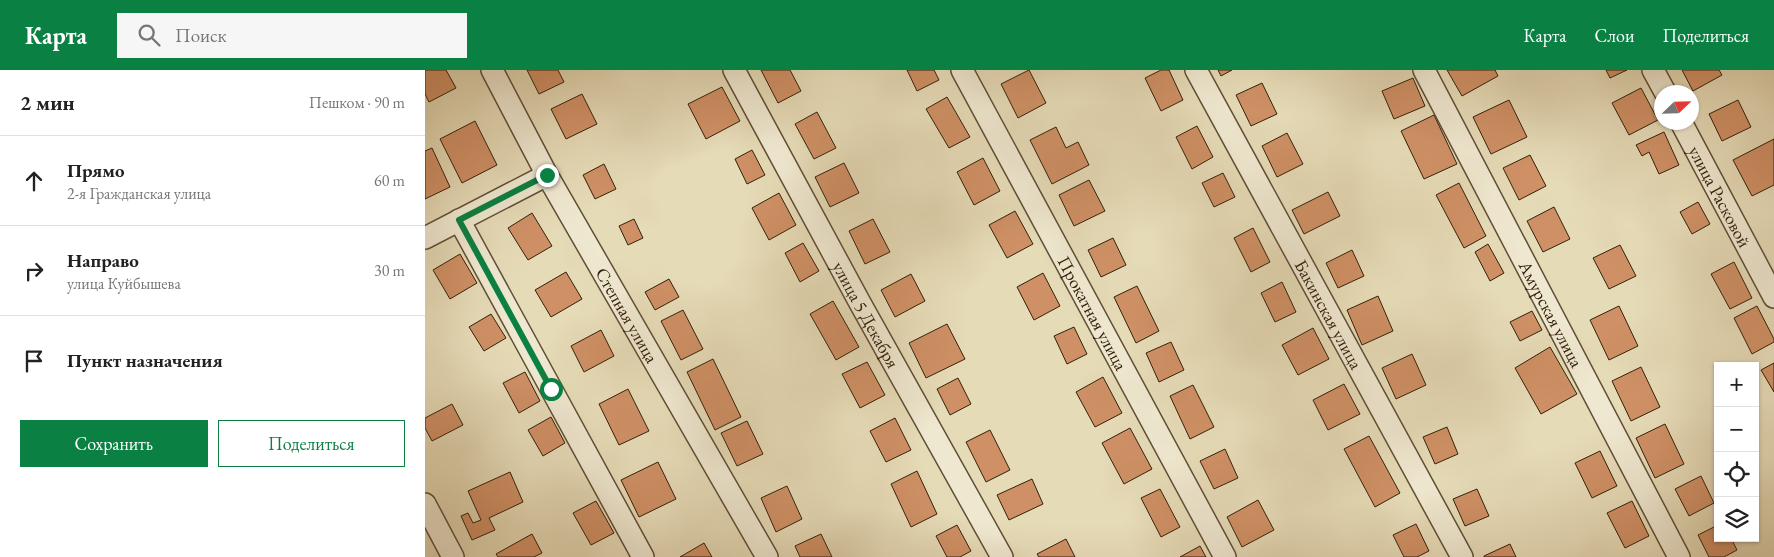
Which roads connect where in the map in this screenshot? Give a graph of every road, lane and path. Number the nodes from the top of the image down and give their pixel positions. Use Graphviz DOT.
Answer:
graph roads {
  1 [pos="492,70"];
  2 [pos="734,70"];
  3 [pos="962,70"];
  4 [pos="1196,70"];
  5 [pos="1424,70"];
  6 [pos="1653,70"];
  7 [pos="1661,85"];
  8 [pos="1685,130"];
  9 [pos="547,175"];
  10 [pos="459,220"];
  11 [pos="425,238"];
  12 [pos="1774,297"];
  13 [pos="425,504"];
  14 [pos="453,557"];
  15 [pos="643,557"];
  16 [pos="767,557"];
  17 [pos="1002,557"];
  18 [pos="1225,557"];
  19 [pos="1462,557"];
  20 [pos="1679,557"];
  1 -- 9 [label="street, Степная улица"];
  2 -- 17 [label="street, улица 5 Декабря"];
  3 -- 18 [label="street, Прокатная улица"];
  4 -- 19 [label="street, Бакинская улица"];
  5 -- 20 [label="street, Амурская улица"];
  6 -- 7 [label="street"];
  8 -- 12 [label="street, улица Расковой"];
  9 -- 10 [label="street"];
  9 -- 16 [label="street, Степная улица"];
  10 -- 11 [label="street"];
  10 -- 15 [label="street"];
  13 -- 14 [label="street"];
}
